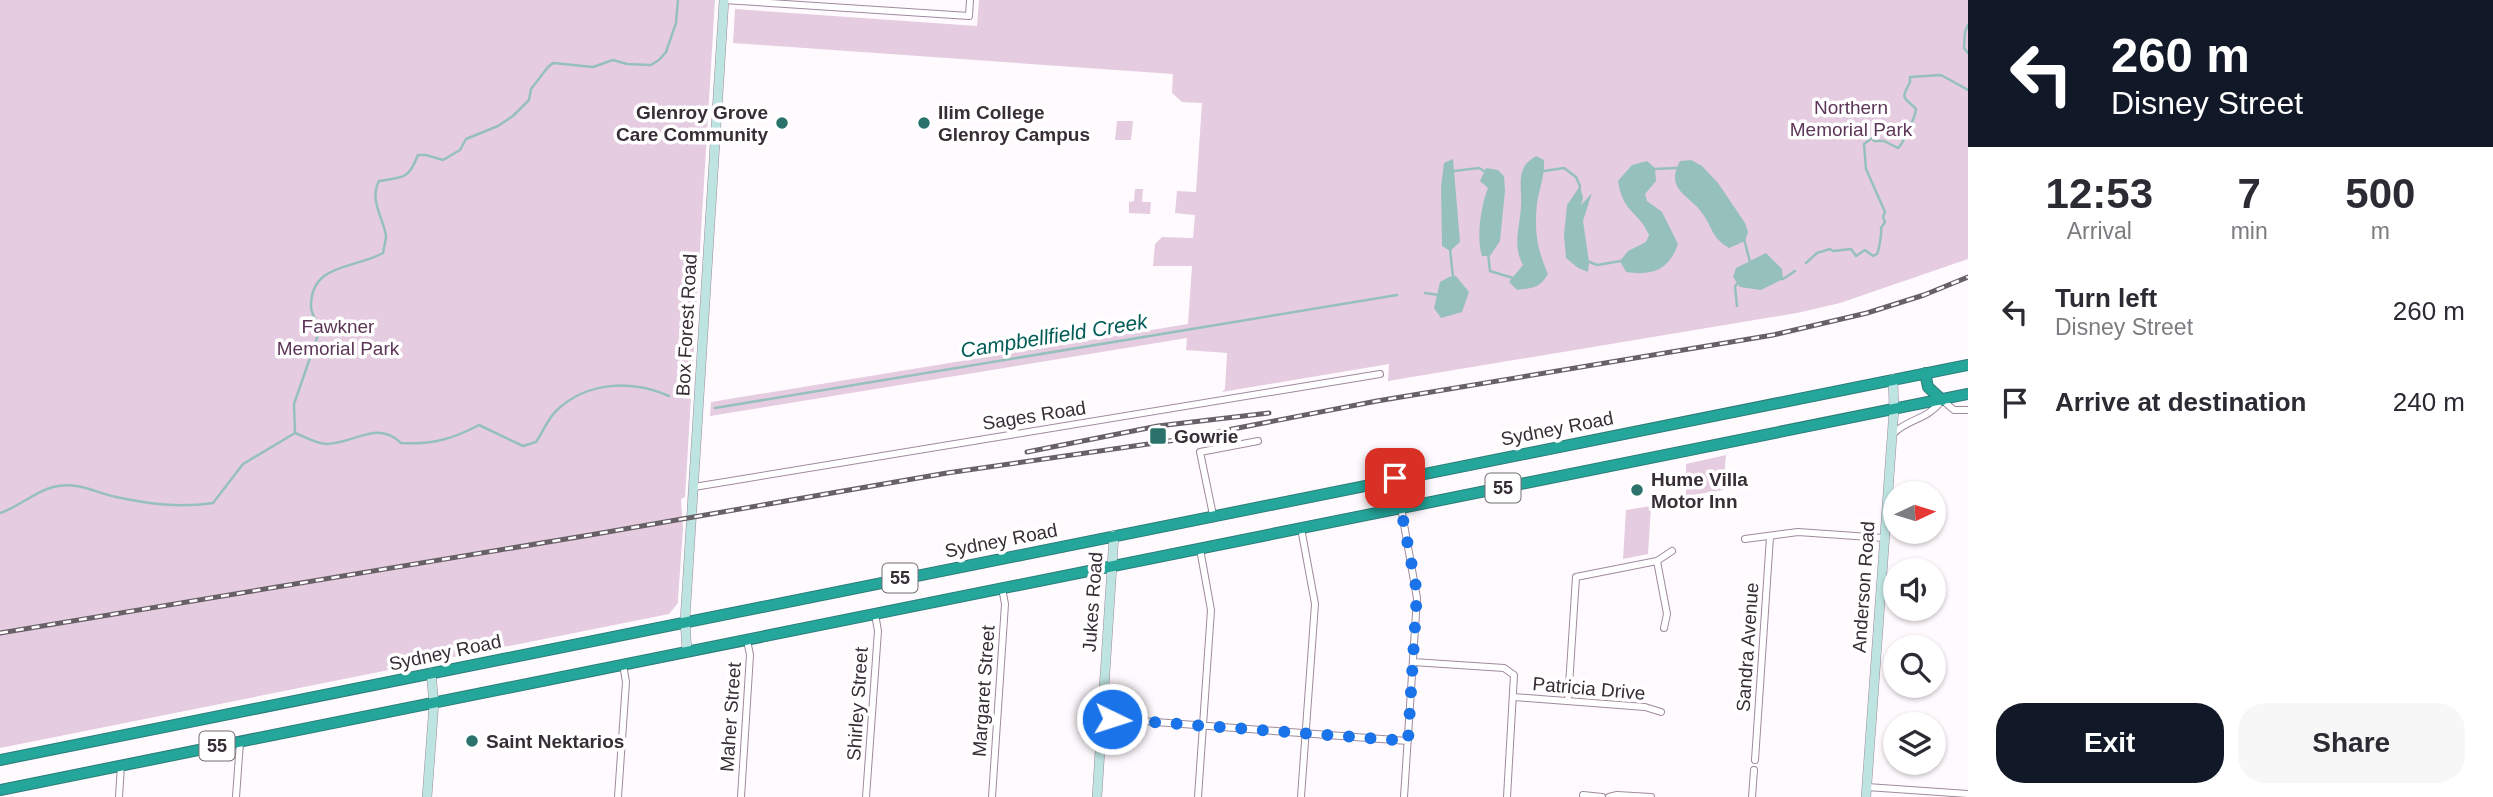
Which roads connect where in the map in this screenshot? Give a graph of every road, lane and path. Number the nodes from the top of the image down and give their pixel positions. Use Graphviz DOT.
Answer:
graph roads {
  1 [pos="724,0"];
  2 [pos="970,0"];
  3 [pos="849,4"];
  4 [pos="1968,365"];
  5 [pos="1925,373"];
  6 [pos="1380,374"];
  7 [pos="1892,379"];
  8 [pos="1968,394"];
  9 [pos="1942,400"];
  10 [pos="1894,409"];
  11 [pos="1968,410"];
  12 [pos="1892,435"];
  13 [pos="1258,441"];
  14 [pos="1395,478"];
  15 [pos="1888,481"];
  16 [pos="694,487"];
  17 [pos="1401,508"];
  18 [pos="1213,515"];
  19 [pos="1301,528"];
  20 [pos="1114,535"];
  21 [pos="1770,537"];
  22 [pos="1883,538"];
  23 [pos="1745,539"];
  24 [pos="1884,544"];
  25 [pos="1200,549"];
  26 [pos="1672,551"];
  27 [pos="1657,561"];
  28 [pos="1113,566"];
  29 [pos="1003,588"];
  30 [pos="875,614"];
  31 [pos="685,620"];
  32 [pos="1664,628"];
  33 [pos="747,640"];
  34 [pos="687,652"];
  35 [pos="1413,662"];
  36 [pos="623,664"];
  37 [pos="431,673"];
  38 [pos="1514,697"];
  39 [pos="1568,701"];
  40 [pos="434,703"];
  41 [pos="1661,712"];
  42 [pos="1102,718"];
  43 [pos="1203,726"];
  44 [pos="1306,734"];
  45 [pos="1408,741"];
  46 [pos="240,742"];
  47 [pos="0,760"];
  48 [pos="1755,760"];
  49 [pos="121,765"];
  50 [pos="1754,770"];
  51 [pos="0,790"];
  52 [pos="1867,792"];
  53 [pos="1968,794"];
  54 [pos="1583,795"];
  55 [pos="118,797"];
  56 [pos="236,797"];
  57 [pos="427,797"];
  58 [pos="618,797"];
  59 [pos="741,797"];
  60 [pos="866,797"];
  61 [pos="992,797"];
  62 [pos="1097,797"];
  63 [pos="1198,797"];
  64 [pos="1301,797"];
  65 [pos="1404,797"];
  66 [pos="1507,797"];
  67 [pos="1602,797"];
  68 [pos="1609,797"];
  69 [pos="1651,797"];
  70 [pos="1752,797"];
  1 -- 3 [label="street"];
  1 -- 16 [label="street, Box Forest Road"];
  2 -- 3 [label="street"];
  4 -- 5 [label="highway, Sydney Road / 55"];
  5 -- 7 [label="highway, Sydney Road / 55"];
  5 -- 9 [label="highway"];
  6 -- 16 [label="street, Sages Road"];
  7 -- 10 [label="street, Anderson Road"];
  7 -- 14 [label="highway, Sydney Road / 55"];
  8 -- 9 [label="highway, 55"];
  9 -- 10 [label="highway, 55"];
  9 -- 11 [label="street"];
  9 -- 12 [label="street"];
  10 -- 12 [label="street, Anderson Road"];
  10 -- 17 [label="highway, 55"];
  12 -- 15 [label="street, Anderson Road"];
  13 -- 18 [label="street"];
  14 -- 17 [label="street"];
  14 -- 18 [label="highway, Sydney Road / 55"];
  16 -- 31 [label="street, Box Forest Road"];
  17 -- 19 [label="highway, 55"];
  17 -- 35 [label="street"];
  18 -- 20 [label="highway, Sydney Road / 55"];
  19 -- 25 [label="highway, 55"];
  19 -- 44 [label="street"];
  20 -- 28 [label="street, Jukes Road"];
  20 -- 31 [label="highway, Sydney Road / 55"];
  21 -- 22 [label="street"];
  21 -- 23 [label="street"];
  21 -- 48 [label="street, Sandra Avenue"];
  24 -- 52 [label="street, Anderson Road"];
  25 -- 28 [label="highway, 55"];
  25 -- 43 [label="street"];
  26 -- 27 [label="street"];
  27 -- 32 [label="street"];
  27 -- 39 [label="street"];
  28 -- 29 [label="highway, 55"];
  28 -- 42 [label="street, Jukes Road"];
  29 -- 30 [label="highway, 55"];
  29 -- 61 [label="street, Margaret Street"];
  30 -- 33 [label="highway, 55"];
  30 -- 60 [label="street, Shirley Street"];
  31 -- 34 [label="street, Box Forest Road"];
  31 -- 37 [label="highway, Sydney Road / 55"];
  33 -- 34 [label="highway, 55"];
  33 -- 59 [label="street, Maher Street"];
  34 -- 36 [label="highway, 55"];
  35 -- 38 [label="street"];
  35 -- 45 [label="street"];
  36 -- 40 [label="highway, 55"];
  36 -- 58 [label="street"];
  37 -- 40 [label="street"];
  37 -- 47 [label="highway, Sydney Road / 55"];
  38 -- 39 [label="street, Patricia Drive"];
  38 -- 66 [label="street"];
  39 -- 41 [label="street, Patricia Drive"];
  40 -- 46 [label="highway, 55"];
  40 -- 57 [label="street"];
  42 -- 43 [label="street"];
  42 -- 62 [label="street, Jukes Road"];
  43 -- 44 [label="street"];
  43 -- 63 [label="street"];
  44 -- 45 [label="street"];
  44 -- 64 [label="street"];
  45 -- 65 [label="street"];
  46 -- 49 [label="highway, 55"];
  46 -- 56 [label="street"];
  49 -- 51 [label="highway, 55"];
  49 -- 55 [label="street"];
  50 -- 70 [label="street"];
  52 -- 53 [label="street"];
  54 -- 67 [label="street"];
  68 -- 69 [label="street"];
}
